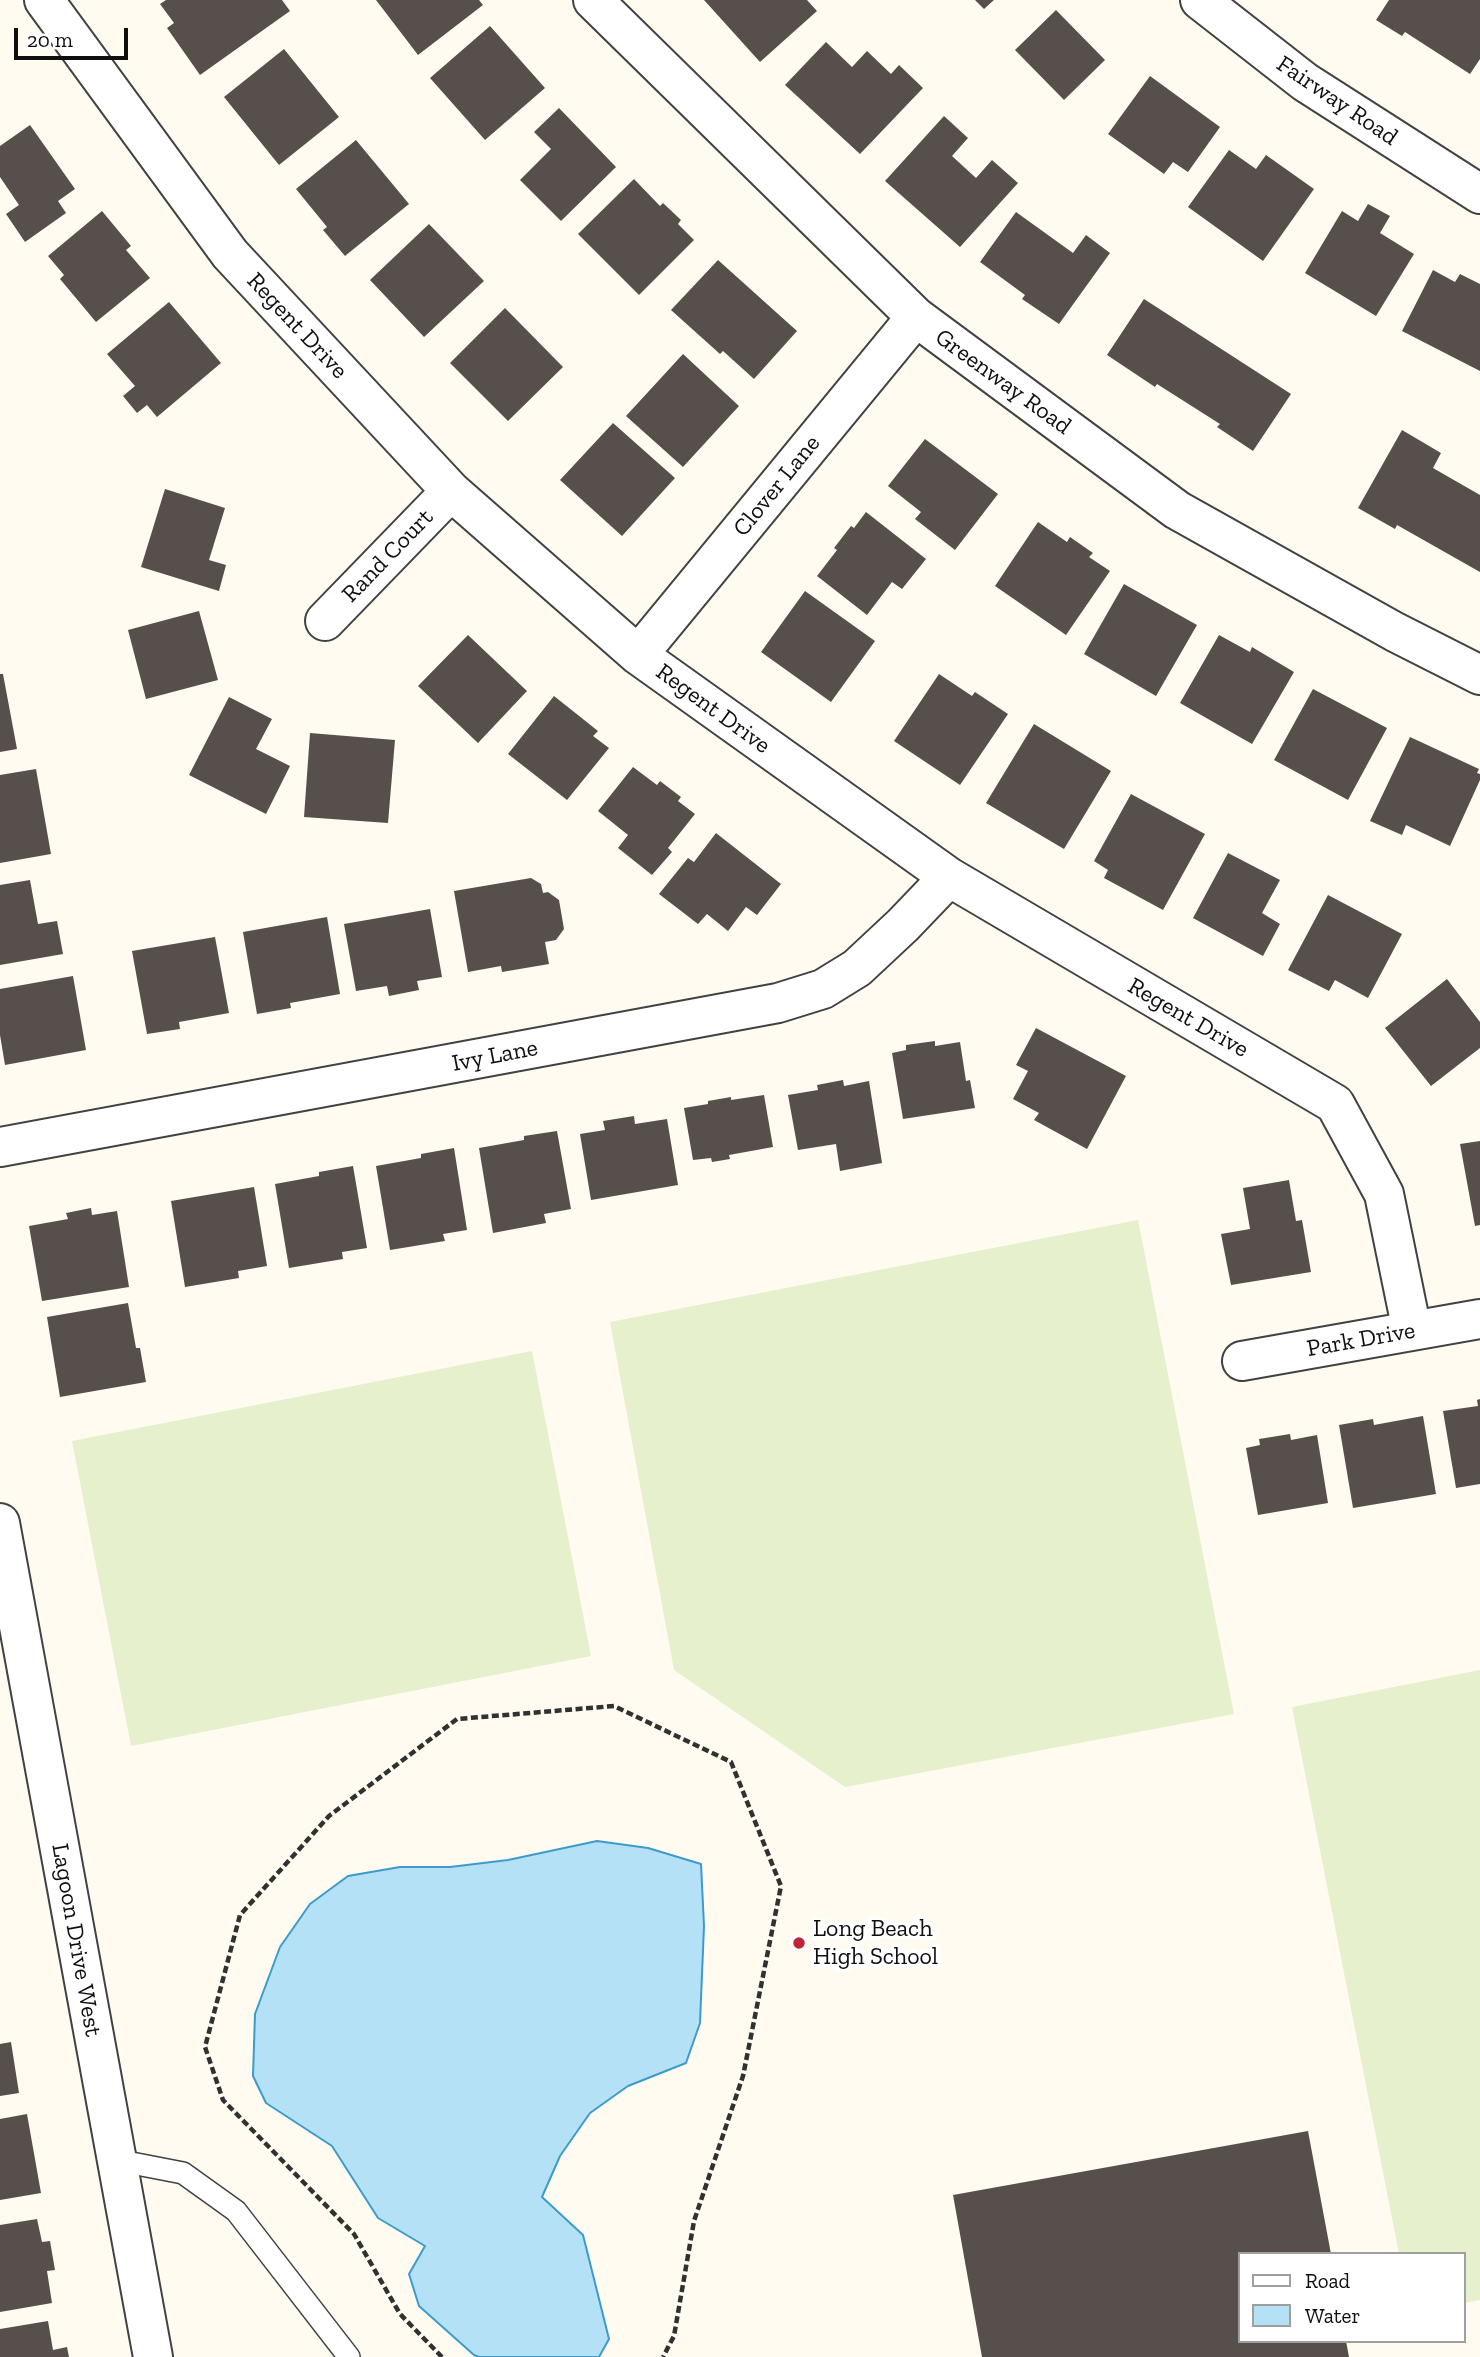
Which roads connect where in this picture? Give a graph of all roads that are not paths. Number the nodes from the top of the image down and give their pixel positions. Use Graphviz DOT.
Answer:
graph roads {
  1 [pos="44,0"];
  2 [pos="593,0"];
  3 [pos="1200,0"];
  4 [pos="1480,194"];
  5 [pos="916,317"];
  6 [pos="451,491"];
  7 [pos="326,621"];
  8 [pos="638,654"];
  9 [pos="1480,675"];
  10 [pos="949,877"];
  11 [pos="0,1147"];
  12 [pos="1480,1319"];
  13 [pos="1412,1331"];
  14 [pos="1242,1361"];
  15 [pos="0,1523"];
  16 [pos="116,2160"];
  17 [pos="153,2357"];
  18 [pos="349,2357"];
  1 -- 6 [label="street, Regent Drive"];
  2 -- 5 [label="street, Greenway Road"];
  3 -- 4 [label="street, Fairway Road"];
  5 -- 8 [label="street, Clover Lane"];
  5 -- 9 [label="street, Greenway Road"];
  6 -- 7 [label="street, Rand Court"];
  6 -- 8 [label="street, Regent Drive"];
  8 -- 10 [label="street, Regent Drive"];
  10 -- 11 [label="street, Ivy Lane"];
  10 -- 13 [label="street, Regent Drive"];
  12 -- 13 [label="street, Park Drive"];
  13 -- 14 [label="street, Park Drive"];
  15 -- 16 [label="street, Lagoon Drive West"];
  16 -- 17 [label="street, Lagoon Drive West"];
  16 -- 18 [label="lane"];
}
